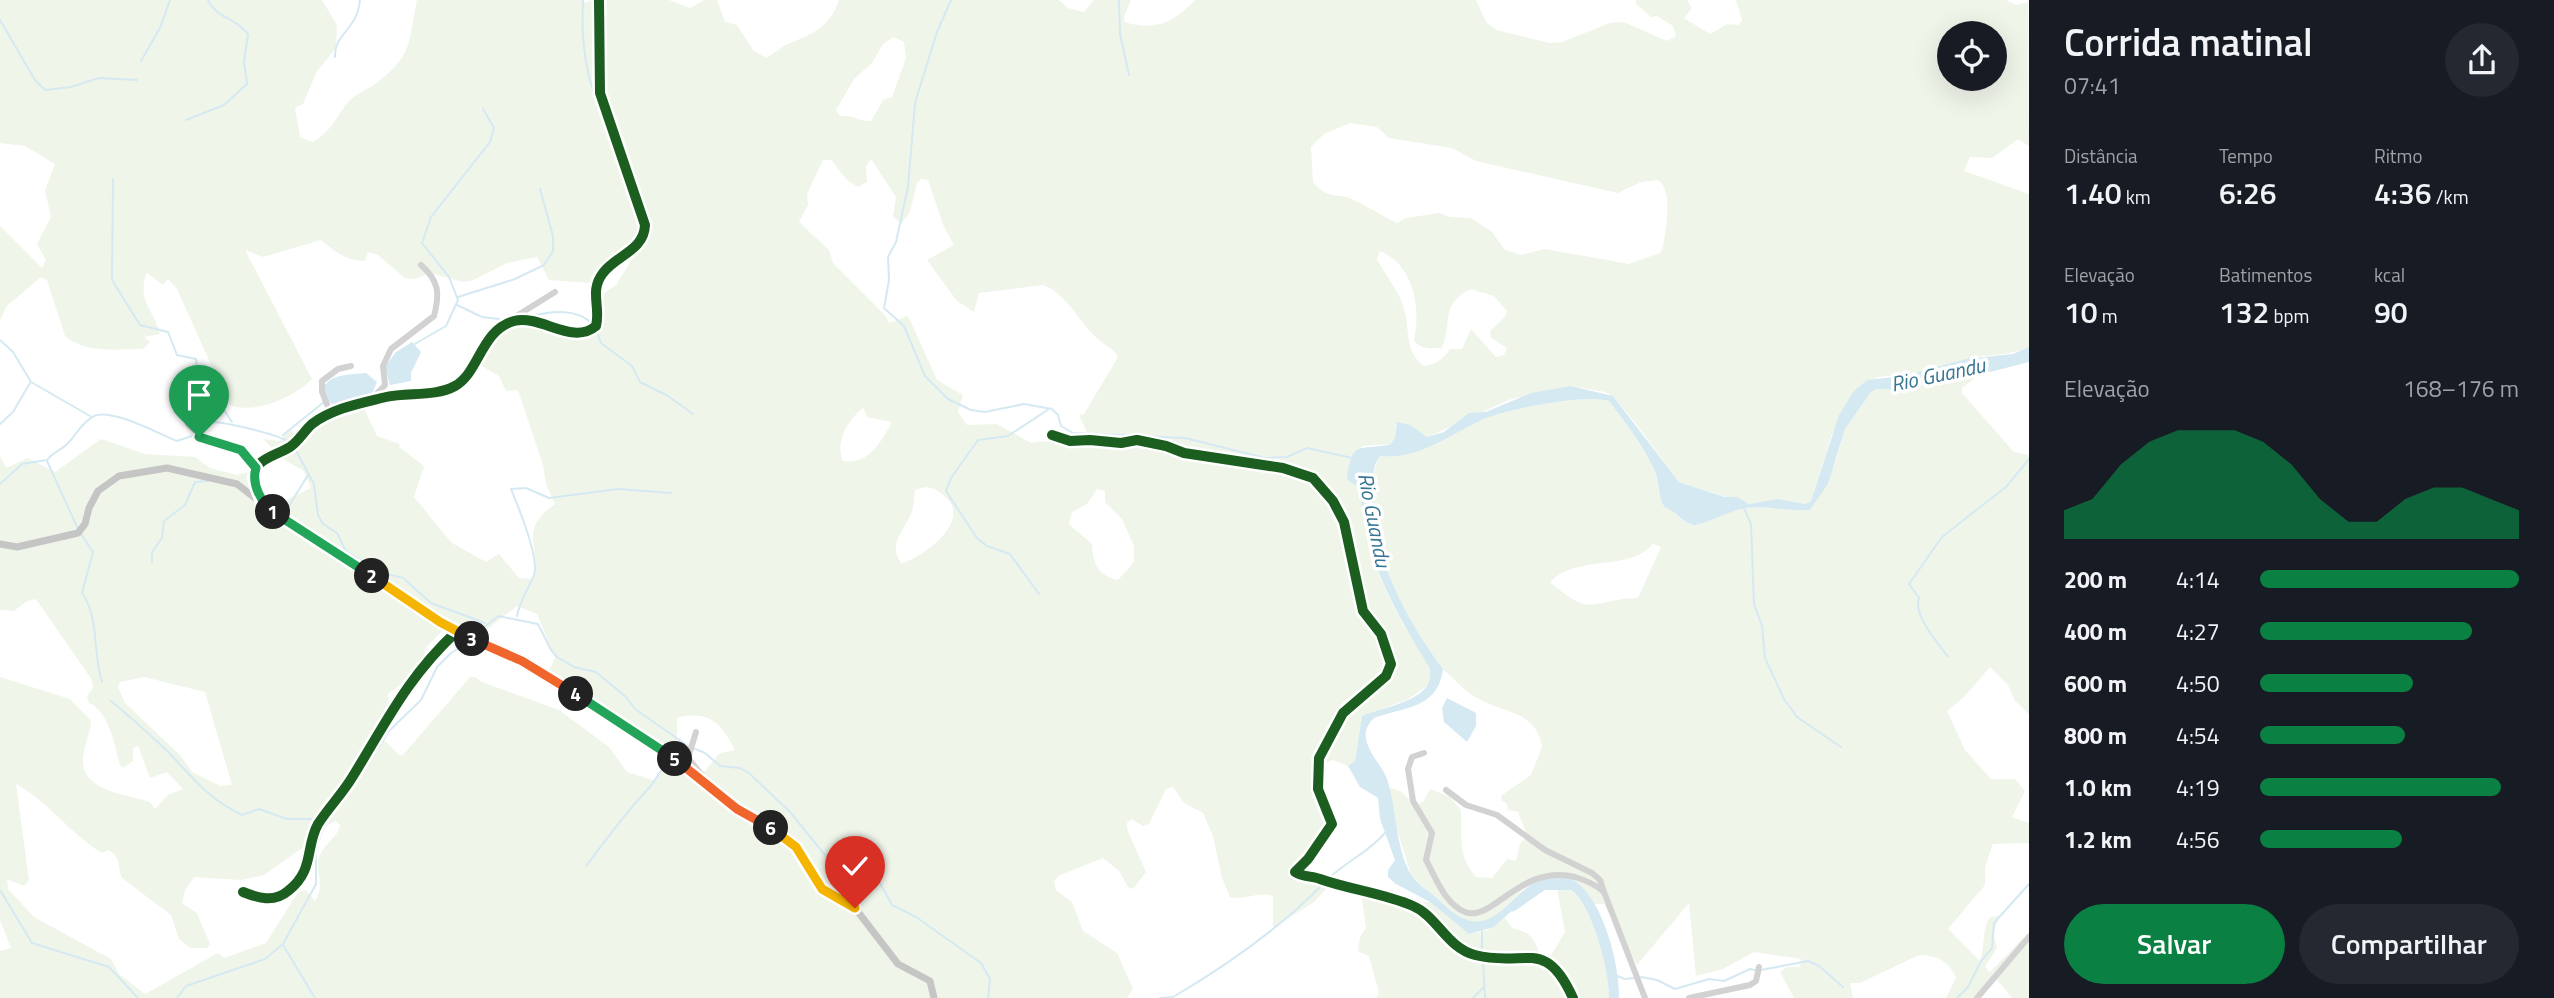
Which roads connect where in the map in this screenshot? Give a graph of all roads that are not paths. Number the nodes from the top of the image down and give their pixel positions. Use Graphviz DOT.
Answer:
graph roads {
  1 [pos="599,0"];
  2 [pos="421,265"];
  3 [pos="555,292"];
  4 [pos="504,326"];
  5 [pos="351,366"];
  6 [pos="368,404"];
  7 [pos="330,412"];
  8 [pos="188,424"];
  9 [pos="1052,435"];
  10 [pos="256,468"];
  11 [pos="263,504"];
  12 [pos="0,544"];
  13 [pos="456,632"];
  14 [pos="696,732"];
  15 [pos="1424,753"];
  16 [pos="708,783"];
  17 [pos="1446,790"];
  18 [pos="243,892"];
  19 [pos="1604,892"];
  20 [pos="2029,937"];
  21 [pos="1759,967"];
  22 [pos="934,998"];
  23 [pos="1573,998"];
  24 [pos="1645,998"];
  25 [pos="1689,998"];
  26 [pos="1977,998"];
  1 -- 4 [label="street"];
  2 -- 6 [label="street"];
  3 -- 4 [label="street"];
  4 -- 6 [label="street"];
  5 -- 7 [label="street"];
  6 -- 7 [label="street"];
  7 -- 10 [label="street"];
  8 -- 10 [label="street"];
  9 -- 23 [label="street"];
  10 -- 11 [label="street"];
  11 -- 12 [label="main road"];
  11 -- 13 [label="main road"];
  13 -- 16 [label="main road"];
  13 -- 18 [label="street"];
  14 -- 16 [label="street"];
  15 -- 19 [label="street"];
  16 -- 22 [label="main road"];
  17 -- 19 [label="street"];
  19 -- 24 [label="street"];
  20 -- 26 [label="street"];
  21 -- 25 [label="street"];
}
